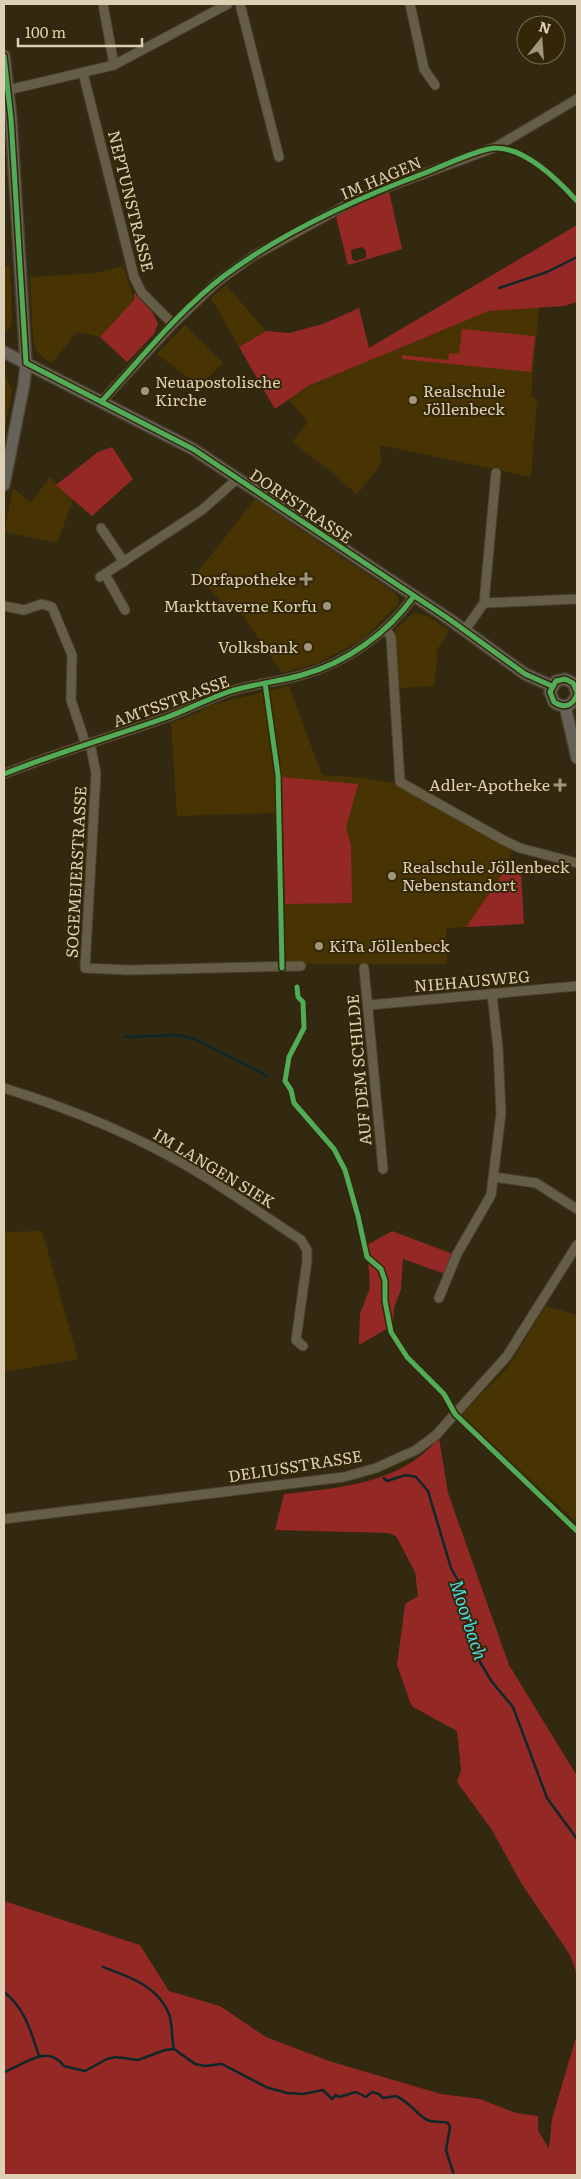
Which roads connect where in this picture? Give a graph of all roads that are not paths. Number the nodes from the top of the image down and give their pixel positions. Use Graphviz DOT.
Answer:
graph roads {
  1 [pos="103,4"];
  2 [pos="228,4"];
  3 [pos="240,4"];
  4 [pos="410,4"];
  5 [pos="4,61"];
  6 [pos="114,65"];
  7 [pos="83,73"];
  8 [pos="435,84"];
  9 [pos="8,90"];
  10 [pos="577,99"];
  11 [pos="279,157"];
  12 [pos="173,324"];
  13 [pos="4,352"];
  14 [pos="26,362"];
  15 [pos="102,401"];
  16 [pos="496,473"];
  17 [pos="237,479"];
  18 [pos="4,485"];
  19 [pos="101,528"];
  20 [pos="124,562"];
  21 [pos="414,596"];
  22 [pos="577,599"];
  23 [pos="484,603"];
  24 [pos="4,606"];
  25 [pos="125,610"];
  26 [pos="385,628"];
  27 [pos="465,630"];
  28 [pos="552,686"];
  29 [pos="577,688"];
  30 [pos="577,693"];
  31 [pos="565,706"];
  32 [pos="88,744"];
  33 [pos="577,758"];
  34 [pos="4,774"];
  35 [pos="577,863"];
  36 [pos="300,966"];
  37 [pos="364,968"];
  38 [pos="577,986"];
  39 [pos="492,994"];
  40 [pos="369,1005"];
  41 [pos="4,1088"];
  42 [pos="383,1169"];
  43 [pos="494,1177"];
  44 [pos="577,1208"];
  45 [pos="577,1245"];
  46 [pos="439,1298"];
  47 [pos="303,1346"];
  48 [pos="4,1520"];
  1 -- 6 [label="street"];
  2 -- 6 [label="street"];
  3 -- 11 [label="street"];
  4 -- 8 [label="street"];
  5 -- 9 [label="main road"];
  6 -- 7 [label="street"];
  7 -- 9 [label="street"];
  7 -- 12 [label="street, NEPTUNSTRASSE"];
  9 -- 14 [label="main road"];
  10 -- 12 [label="street, IM HAGEN"];
  12 -- 15 [label="street, IM HAGEN"];
  13 -- 14 [label="main road, DORFSTRASSE"];
  14 -- 15 [label="main road, DORFSTRASSE"];
  14 -- 18 [label="main road"];
  15 -- 17 [label="main road, DORFSTRASSE"];
  16 -- 23 [label="street"];
  17 -- 20 [label="street"];
  17 -- 21 [label="main road, DORFSTRASSE"];
  19 -- 20 [label="street"];
  20 -- 25 [label="street"];
  21 -- 26 [label="street, AMTSSTRASSE"];
  21 -- 27 [label="main road, DORFSTRASSE"];
  22 -- 23 [label="street"];
  23 -- 27 [label="street"];
  24 -- 32 [label="street"];
  26 -- 32 [label="street, AMTSSTRASSE"];
  26 -- 35 [label="street"];
  27 -- 28 [label="main road, DORFSTRASSE"];
  28 -- 29 [label="main road"];
  28 -- 31 [label="main road"];
  29 -- 30 [label="main road"];
  30 -- 31 [label="main road"];
  31 -- 33 [label="main road"];
  32 -- 34 [label="street, AMTSSTRASSE"];
  32 -- 36 [label="street, SOGEMEIERSTRASSE"];
  37 -- 40 [label="street, AUF DEM SCHILDE"];
  38 -- 39 [label="street, NIEHAUSWEG"];
  39 -- 40 [label="street, NIEHAUSWEG"];
  39 -- 43 [label="street"];
  40 -- 42 [label="street, AUF DEM SCHILDE"];
  41 -- 47 [label="street, IM LANGEN SIEK"];
  43 -- 44 [label="street"];
  43 -- 46 [label="street"];
  45 -- 48 [label="street, DELIUSSTRASSE"];
}
